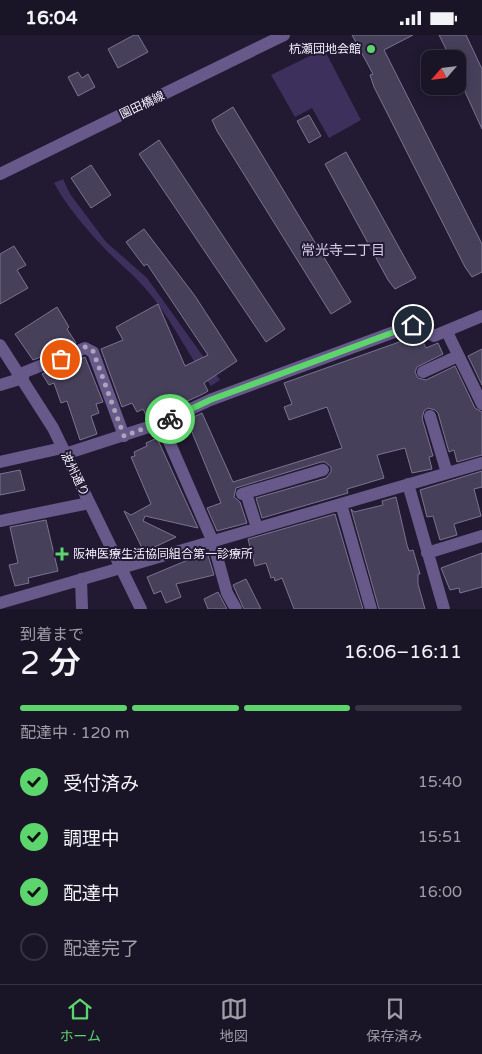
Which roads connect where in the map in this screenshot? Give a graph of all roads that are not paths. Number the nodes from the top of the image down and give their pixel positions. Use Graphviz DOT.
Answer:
graph roads {
  1 [pos="284,35"];
  2 [pos="0,174"];
  3 [pos="482,316"];
  4 [pos="447,332"];
  5 [pos="0,345"];
  6 [pos="458,356"];
  7 [pos="423,372"];
  8 [pos="22,376"];
  9 [pos="0,385"];
  10 [pos="482,404"];
  11 [pos="430,416"];
  12 [pos="160,423"];
  13 [pos="124,436"];
  14 [pos="64,451"];
  15 [pos="0,462"];
  16 [pos="482,463"];
  17 [pos="323,470"];
  18 [pos="447,473"];
  19 [pos="408,484"];
  20 [pos="90,503"];
  21 [pos="341,504"];
  22 [pos="0,521"];
  23 [pos="257,528"];
  24 [pos="482,537"];
  25 [pos="213,542"];
  26 [pos="427,553"];
  27 [pos="121,568"];
  28 [pos="81,579"];
  29 [pos="0,603"];
  30 [pos="82,609"];
  31 [pos="141,609"];
  32 [pos="236,609"];
  33 [pos="371,609"];
  34 [pos="444,609"];
  1 -- 2 [label="street, 園田橋線"];
  3 -- 4 [label="street"];
  4 -- 6 [label="street"];
  4 -- 12 [label="street"];
  5 -- 8 [label="street, 波州通り"];
  6 -- 7 [label="street"];
  6 -- 10 [label="street"];
  8 -- 9 [label="street"];
  8 -- 13 [label="street"];
  8 -- 14 [label="street, 波州通り"];
  11 -- 18 [label="street"];
  12 -- 13 [label="street"];
  12 -- 25 [label="street"];
  13 -- 14 [label="street"];
  14 -- 15 [label="street"];
  14 -- 20 [label="street, 波州通り"];
  16 -- 18 [label="street"];
  17 -- 23 [label="street"];
  18 -- 19 [label="street"];
  19 -- 21 [label="street"];
  19 -- 26 [label="street"];
  20 -- 22 [label="street"];
  20 -- 27 [label="street, 波州通り"];
  21 -- 23 [label="street"];
  21 -- 33 [label="street"];
  23 -- 25 [label="street"];
  24 -- 26 [label="street"];
  25 -- 27 [label="street"];
  25 -- 32 [label="street"];
  26 -- 34 [label="street"];
  27 -- 28 [label="street"];
  27 -- 31 [label="street, 波州通り"];
  28 -- 29 [label="street"];
  28 -- 30 [label="street"];
}
